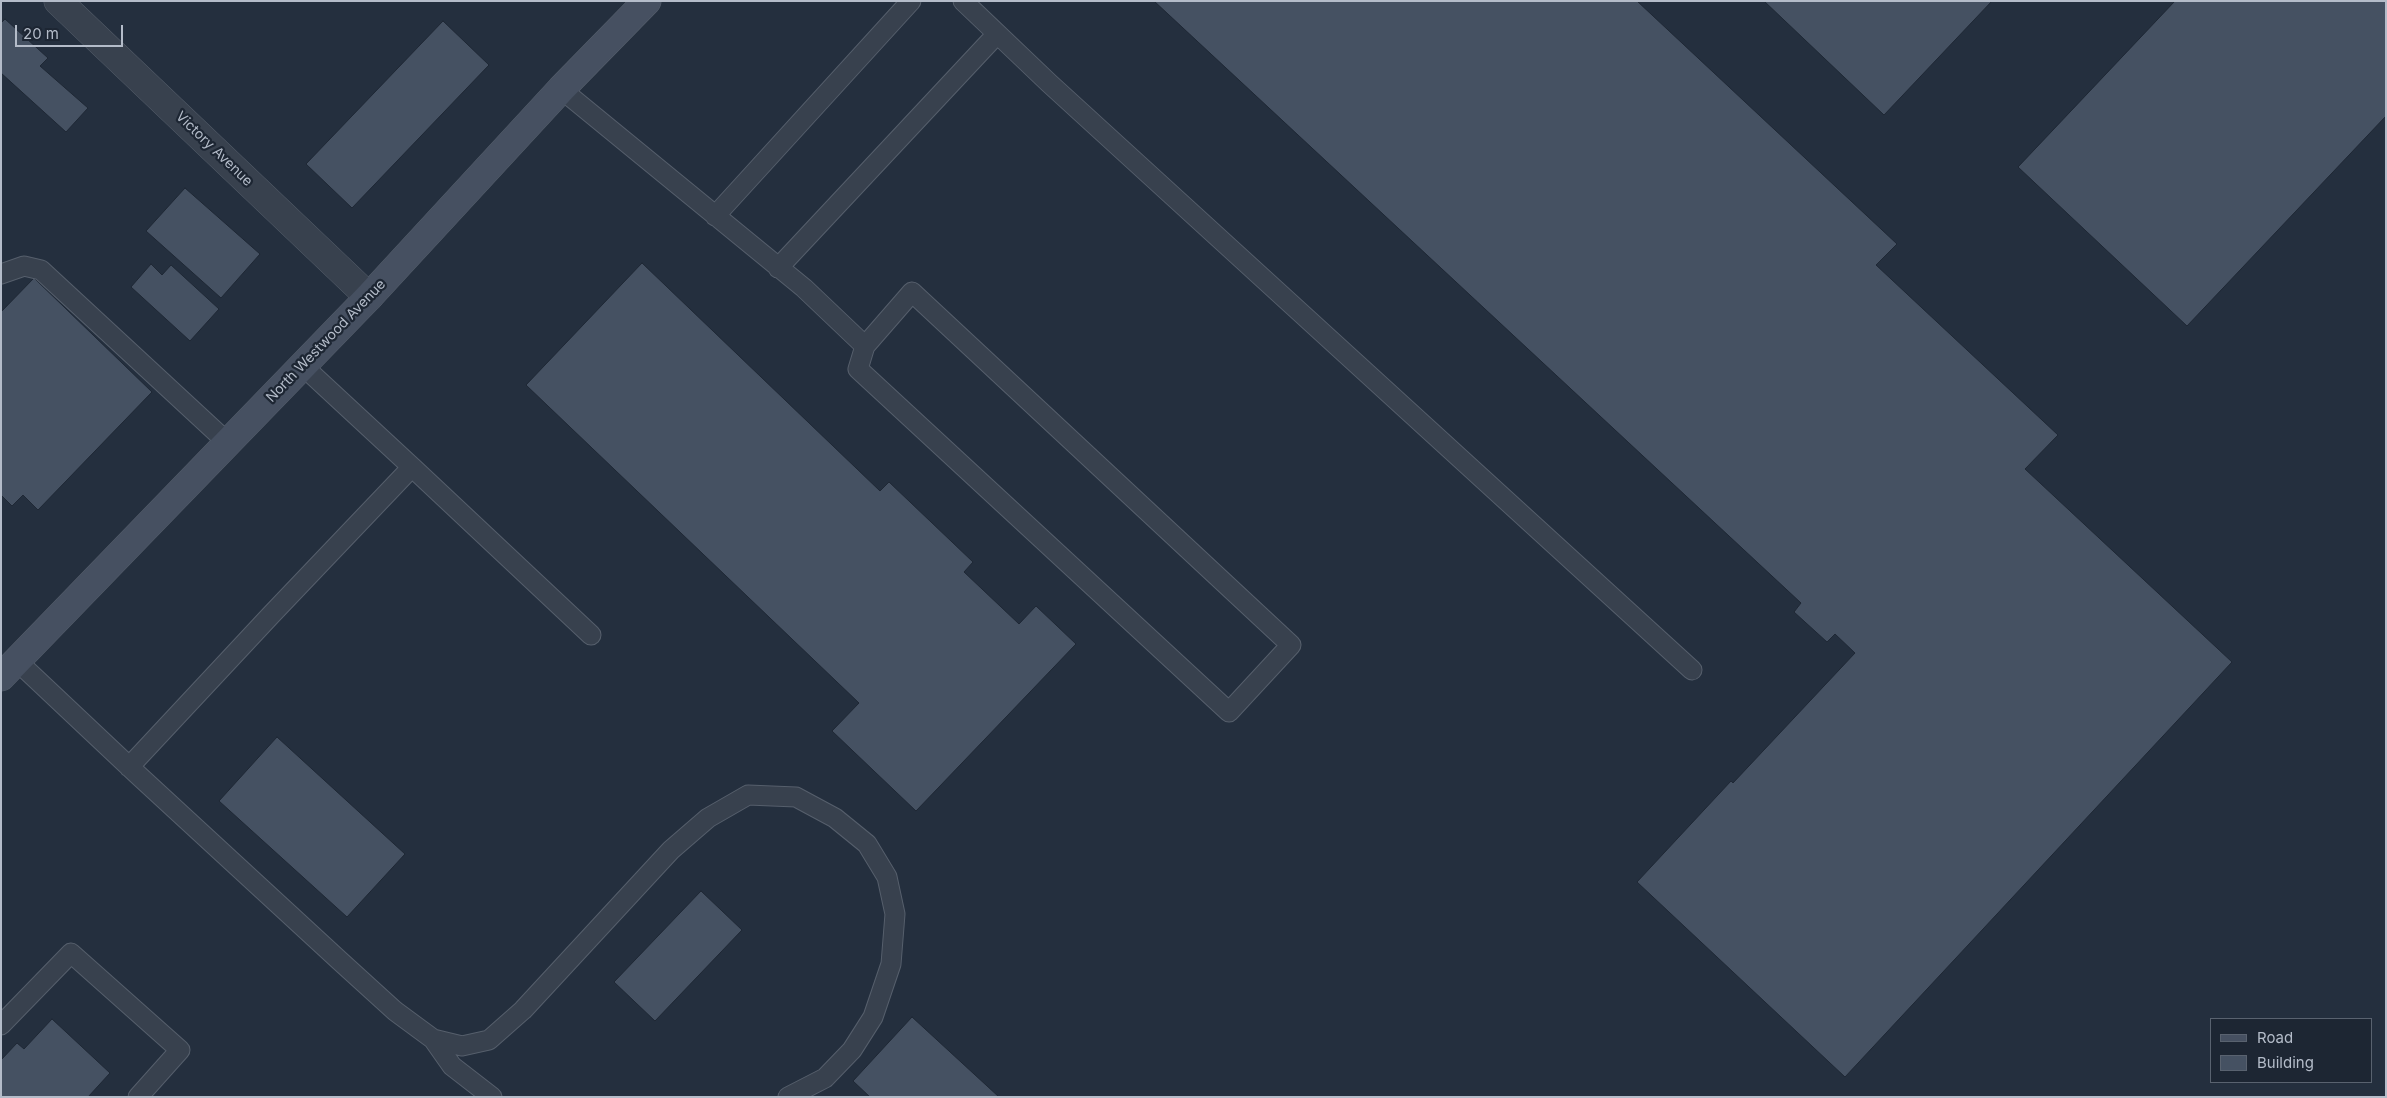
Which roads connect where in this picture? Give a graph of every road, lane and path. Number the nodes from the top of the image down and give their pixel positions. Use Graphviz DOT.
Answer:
graph roads {
  1 [pos="58,1"];
  2 [pos="647,1"];
  3 [pos="911,1"];
  4 [pos="963,1"];
  5 [pos="997,34"];
  6 [pos="561,90"];
  7 [pos="715,216"];
  8 [pos="778,268"];
  9 [pos="1,274"];
  10 [pos="369,297"];
  11 [pos="865,346"];
  12 [pos="303,366"];
  13 [pos="228,443"];
  14 [pos="412,467"];
  15 [pos="591,635"];
  16 [pos="9,669"];
  17 [pos="1692,670"];
  18 [pos="129,767"];
  19 [pos="1,1025"];
  20 [pos="433,1039"];
  21 [pos="138,1097"];
  22 [pos="492,1097"];
  23 [pos="788,1097"];
  1 -- 10 [label="street, Victory Avenue"];
  2 -- 6 [label="street, North Westwood Avenue"];
  3 -- 7 [label="lane"];
  4 -- 5 [label="lane"];
  5 -- 8 [label="lane"];
  5 -- 17 [label="lane"];
  6 -- 7 [label="lane"];
  6 -- 10 [label="street, North Westwood Avenue"];
  7 -- 8 [label="lane"];
  8 -- 11 [label="lane"];
  9 -- 13 [label="lane"];
  10 -- 12 [label="street, North Westwood Avenue"];
  11 -- 11 [label="lane"];
  12 -- 13 [label="street, North Westwood Avenue"];
  12 -- 14 [label="lane"];
  13 -- 16 [label="street, North Westwood Avenue"];
  14 -- 15 [label="lane"];
  14 -- 18 [label="lane"];
  16 -- 18 [label="lane"];
  18 -- 20 [label="lane"];
  19 -- 21 [label="lane"];
  20 -- 22 [label="lane"];
  20 -- 23 [label="lane"];
}
